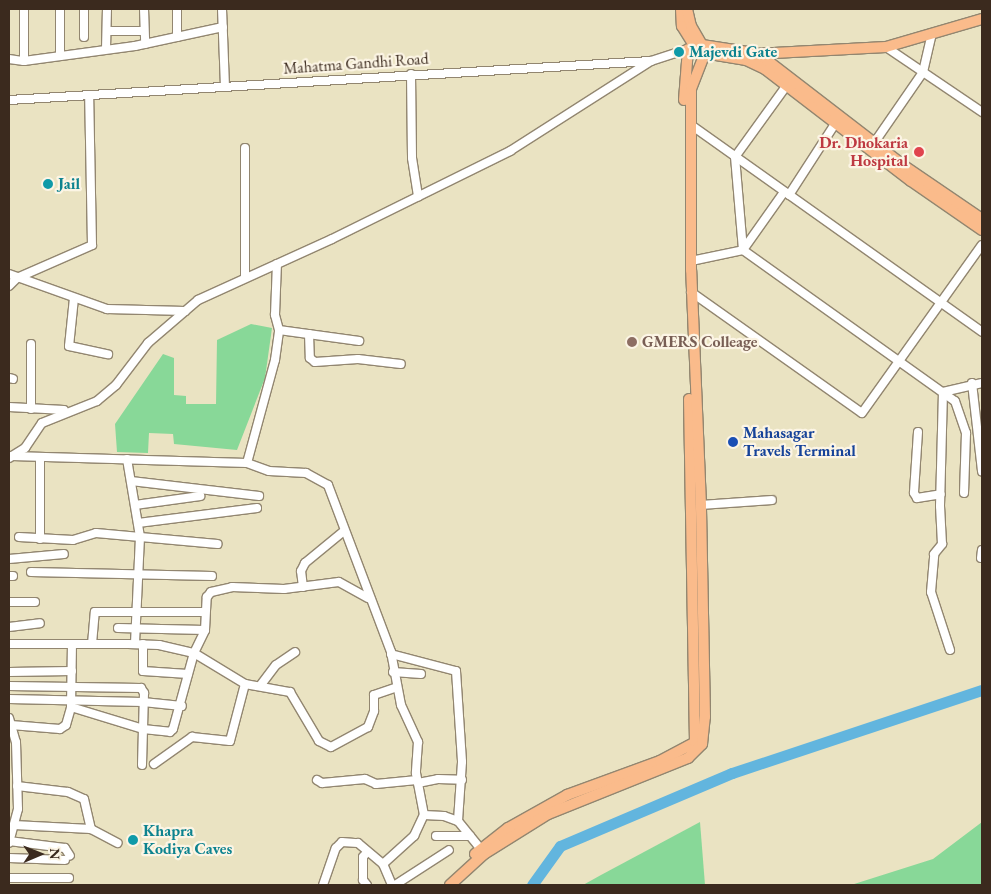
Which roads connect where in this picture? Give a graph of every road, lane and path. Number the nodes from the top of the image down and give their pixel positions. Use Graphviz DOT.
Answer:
graph roads {
  1 [pos="24,9"];
  2 [pos="60,9"];
  3 [pos="84,9"];
  4 [pos="108,9"];
  5 [pos="144,9"];
  6 [pos="177,9"];
  7 [pos="222,9"];
  8 [pos="681,9"];
  9 [pos="687,9"];
  10 [pos="982,19"];
  11 [pos="223,27"];
  12 [pos="107,31"];
  13 [pos="144,31"];
  14 [pos="932,33"];
  15 [pos="84,37"];
  16 [pos="177,37"];
  17 [pos="145,44"];
  18 [pos="886,47"];
  19 [pos="106,49"];
  20 [pos="699,49"];
  21 [pos="756,53"];
  22 [pos="60,56"];
  23 [pos="9,59"];
  24 [pos="746,60"];
  25 [pos="24,61"];
  26 [pos="651,61"];
  27 [pos="923,72"];
  28 [pos="411,74"];
  29 [pos="225,86"];
  30 [pos="787,86"];
  31 [pos="89,95"];
  32 [pos="9,100"];
  33 [pos="982,112"];
  34 [pos="836,124"];
  35 [pos="690,125"];
  36 [pos="872,146"];
  37 [pos="245,148"];
  38 [pos="735,157"];
  39 [pos="786,193"];
  40 [pos="418,197"];
  41 [pos="982,220"];
  42 [pos="982,230"];
  43 [pos="982,245"];
  44 [pos="743,250"];
  45 [pos="691,261"];
  46 [pos="277,264"];
  47 [pos="9,274"];
  48 [pos="245,277"];
  49 [pos="17,278"];
  50 [pos="9,286"];
  51 [pos="691,292"];
  52 [pos="74,298"];
  53 [pos="942,304"];
  54 [pos="185,311"];
  55 [pos="279,330"];
  56 [pos="982,332"];
  57 [pos="309,334"];
  58 [pos="359,341"];
  59 [pos="31,344"];
  60 [pos="108,354"];
  61 [pos="901,361"];
  62 [pos="401,364"];
  63 [pos="982,374"];
  64 [pos="978,383"];
  65 [pos="943,392"];
  66 [pos="9,407"];
  67 [pos="31,410"];
  68 [pos="70,410"];
  69 [pos="918,432"];
  70 [pos="10,457"];
  71 [pos="40,457"];
  72 [pos="127,459"];
  73 [pos="247,463"];
  74 [pos="982,471"];
  75 [pos="131,481"];
  76 [pos="941,494"];
  77 [pos="964,494"];
  78 [pos="200,496"];
  79 [pos="259,496"];
  80 [pos="772,500"];
  81 [pos="135,506"];
  82 [pos="700,506"];
  83 [pos="257,508"];
  84 [pos="138,523"];
  85 [pos="344,531"];
  86 [pos="19,537"];
  87 [pos="140,537"];
  88 [pos="40,539"];
  89 [pos="218,544"];
  90 [pos="64,554"];
  91 [pos="9,559"];
  92 [pos="31,572"];
  93 [pos="137,572"];
  94 [pos="212,576"];
  95 [pos="303,587"];
  96 [pos="368,598"];
  97 [pos="9,602"];
  98 [pos="35,602"];
  99 [pos="134,612"];
  100 [pos="205,612"];
  101 [pos="40,623"];
  102 [pos="9,627"];
  103 [pos="118,628"];
  104 [pos="135,629"];
  105 [pos="205,630"];
  106 [pos="9,644"];
  107 [pos="72,644"];
  108 [pos="92,644"];
  109 [pos="139,644"];
  110 [pos="950,650"];
  111 [pos="295,652"];
  112 [pos="194,653"];
  113 [pos="391,654"];
  114 [pos="72,671"];
  115 [pos="9,672"];
  116 [pos="393,672"];
  117 [pos="188,674"];
  118 [pos="421,674"];
  119 [pos="245,684"];
  120 [pos="9,686"];
  121 [pos="260,686"];
  122 [pos="72,687"];
  123 [pos="397,687"];
  124 [pos="9,698"];
  125 [pos="143,702"];
  126 [pos="71,704"];
  127 [pos="182,706"];
  128 [pos="10,722"];
  129 [pos="143,729"];
  130 [pos="154,764"];
  131 [pos="142,765"];
  132 [pos="317,780"];
  133 [pos="462,780"];
  134 [pos="418,782"];
  135 [pos="17,786"];
  136 [pos="424,815"];
  137 [pos="458,821"];
  138 [pos="14,825"];
  139 [pos="91,829"];
  140 [pos="436,836"];
  141 [pos="470,836"];
  142 [pos="9,842"];
  143 [pos="117,843"];
  144 [pos="449,850"];
  145 [pos="483,851"];
  146 [pos="367,852"];
  147 [pos="9,858"];
  148 [pos="383,864"];
  149 [pos="9,878"];
  150 [pos="69,878"];
  151 [pos="323,885"];
  152 [pos="367,885"];
  153 [pos="394,885"];
  154 [pos="441,885"];
  155 [pos="450,885"];
  1 -- 25 [label="street"];
  2 -- 22 [label="street"];
  3 -- 15 [label="street"];
  4 -- 12 [label="street"];
  5 -- 13 [label="street"];
  6 -- 16 [label="street"];
  7 -- 11 [label="street"];
  8 -- 20 [label="main road"];
  9 -- 20 [label="main road"];
  10 -- 14 [label="main road"];
  11 -- 16 [label="street"];
  11 -- 29 [label="street"];
  12 -- 13 [label="street"];
  12 -- 19 [label="street"];
  13 -- 17 [label="street"];
  14 -- 18 [label="main road"];
  14 -- 27 [label="street"];
  16 -- 17 [label="street"];
  17 -- 19 [label="street"];
  18 -- 21 [label="main road"];
  18 -- 27 [label="street"];
  19 -- 22 [label="street"];
  20 -- 21 [label="main road"];
  20 -- 24 [label="main road"];
  20 -- 26 [label="street, Mahatma Gandhi Road"];
  20 -- 35 [label="main road"];
  20 -- 145 [label="main road"];
  21 -- 24 [label="main road"];
  21 -- 36 [label="main road"];
  22 -- 25 [label="street"];
  23 -- 25 [label="street"];
  24 -- 30 [label="main road"];
  26 -- 28 [label="street, Mahatma Gandhi Road"];
  26 -- 40 [label="street"];
  27 -- 33 [label="street"];
  27 -- 36 [label="street"];
  28 -- 29 [label="street, Mahatma Gandhi Road"];
  28 -- 40 [label="street"];
  29 -- 31 [label="street, Mahatma Gandhi Road"];
  30 -- 34 [label="main road"];
  30 -- 38 [label="street"];
  31 -- 32 [label="street, Mahatma Gandhi Road"];
  31 -- 49 [label="street"];
  34 -- 36 [label="main road"];
  34 -- 39 [label="street"];
  35 -- 38 [label="street"];
  35 -- 45 [label="main road"];
  36 -- 41 [label="main road"];
  36 -- 42 [label="main road"];
  37 -- 48 [label="street"];
  38 -- 39 [label="street"];
  38 -- 44 [label="street"];
  39 -- 44 [label="street"];
  39 -- 53 [label="street"];
  40 -- 46 [label="street"];
  43 -- 53 [label="street"];
  44 -- 45 [label="street"];
  44 -- 61 [label="street"];
  45 -- 51 [label="main road"];
  46 -- 48 [label="street"];
  46 -- 55 [label="street"];
  47 -- 49 [label="street"];
  48 -- 54 [label="street"];
  49 -- 50 [label="street"];
  49 -- 52 [label="street"];
  51 -- 61 [label="street"];
  51 -- 82 [label="main road"];
  52 -- 54 [label="street"];
  52 -- 60 [label="street"];
  53 -- 56 [label="street"];
  53 -- 61 [label="street"];
  54 -- 68 [label="street"];
  55 -- 57 [label="street"];
  55 -- 73 [label="street"];
  57 -- 58 [label="street"];
  57 -- 62 [label="street"];
  59 -- 67 [label="street"];
  61 -- 65 [label="street"];
  63 -- 64 [label="street"];
  64 -- 65 [label="street"];
  64 -- 74 [label="street"];
  65 -- 76 [label="street"];
  65 -- 77 [label="street"];
  66 -- 67 [label="street"];
  67 -- 68 [label="street"];
  68 -- 70 [label="street"];
  69 -- 76 [label="street"];
  70 -- 71 [label="street"];
  71 -- 72 [label="street"];
  71 -- 88 [label="street"];
  72 -- 73 [label="street"];
  72 -- 75 [label="street"];
  73 -- 85 [label="street"];
  75 -- 79 [label="street"];
  75 -- 81 [label="street"];
  76 -- 110 [label="street"];
  78 -- 81 [label="street"];
  80 -- 82 [label="street"];
  81 -- 84 [label="street"];
  82 -- 145 [label="main road"];
  83 -- 84 [label="street"];
  84 -- 87 [label="street"];
  85 -- 95 [label="street"];
  85 -- 96 [label="street"];
  86 -- 88 [label="street"];
  87 -- 88 [label="street"];
  87 -- 89 [label="street"];
  87 -- 93 [label="street"];
  90 -- 91 [label="street"];
  92 -- 93 [label="street"];
  93 -- 94 [label="street"];
  93 -- 99 [label="street"];
  95 -- 96 [label="street"];
  95 -- 100 [label="street"];
  96 -- 113 [label="street"];
  97 -- 98 [label="street"];
  99 -- 100 [label="street"];
  99 -- 104 [label="street"];
  99 -- 108 [label="street"];
  100 -- 105 [label="street"];
  101 -- 102 [label="street"];
  103 -- 104 [label="street"];
  104 -- 105 [label="street"];
  104 -- 109 [label="street"];
  105 -- 112 [label="street"];
  106 -- 107 [label="street"];
  107 -- 108 [label="street"];
  107 -- 114 [label="street"];
  108 -- 109 [label="street"];
  109 -- 112 [label="street"];
  109 -- 117 [label="street"];
  111 -- 121 [label="street"];
  112 -- 117 [label="street"];
  112 -- 119 [label="street"];
  113 -- 116 [label="street"];
  113 -- 133 [label="street"];
  114 -- 115 [label="street"];
  114 -- 122 [label="street"];
  116 -- 118 [label="street"];
  116 -- 123 [label="street"];
  117 -- 127 [label="street"];
  119 -- 121 [label="street"];
  119 -- 130 [label="street"];
  120 -- 122 [label="street"];
  121 -- 123 [label="street"];
  122 -- 125 [label="street"];
  122 -- 126 [label="street"];
  123 -- 134 [label="street"];
  124 -- 126 [label="street"];
  125 -- 126 [label="street"];
  125 -- 127 [label="street"];
  125 -- 129 [label="street"];
  126 -- 128 [label="street"];
  126 -- 129 [label="street"];
  127 -- 129 [label="street"];
  128 -- 135 [label="street"];
  129 -- 131 [label="street"];
  132 -- 134 [label="street"];
  133 -- 134 [label="street"];
  133 -- 137 [label="street"];
  134 -- 136 [label="street"];
  135 -- 138 [label="street"];
  135 -- 139 [label="street"];
  136 -- 137 [label="street"];
  136 -- 148 [label="street"];
  137 -- 141 [label="street"];
  138 -- 139 [label="street"];
  138 -- 142 [label="street"];
  139 -- 143 [label="street"];
  140 -- 141 [label="street"];
  141 -- 145 [label="street"];
  142 -- 147 [label="street"];
  144 -- 153 [label="street"];
  145 -- 154 [label="main road"];
  145 -- 155 [label="main road"];
  146 -- 148 [label="street"];
  146 -- 151 [label="street"];
  146 -- 152 [label="street"];
  148 -- 153 [label="street"];
  149 -- 150 [label="street"];
}
